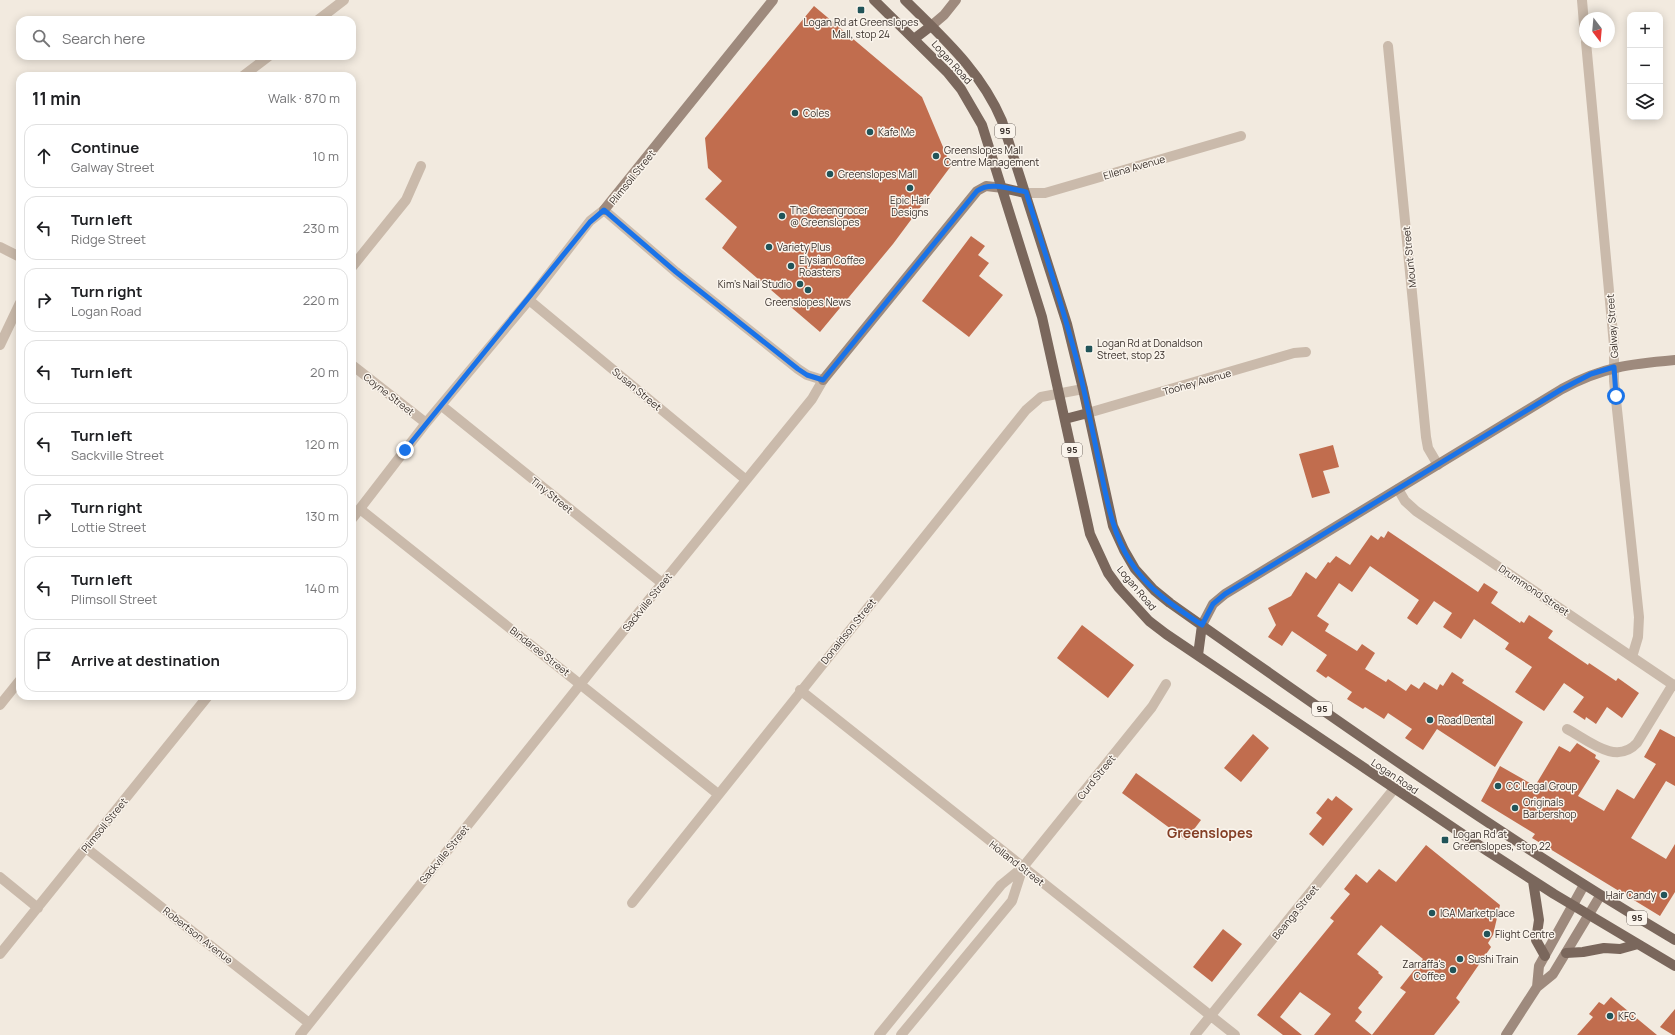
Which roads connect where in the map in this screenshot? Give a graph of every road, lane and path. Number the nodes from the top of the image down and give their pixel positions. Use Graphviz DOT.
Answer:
graph roads {
  1 [pos="344,0"];
  2 [pos="773,0"];
  3 [pos="874,0"];
  4 [pos="905,0"];
  5 [pos="956,0"];
  6 [pos="1582,0"];
  7 [pos="1583,12"];
  8 [pos="323,16"];
  9 [pos="931,26"];
  10 [pos="914,39"];
  11 [pos="1388,46"];
  12 [pos="1587,48"];
  13 [pos="264,60"];
  14 [pos="249,72"];
  15 [pos="1241,136"];
  16 [pos="421,166"];
  17 [pos="1003,188"];
  18 [pos="1026,192"];
  19 [pos="604,210"];
  20 [pos="0,247"];
  21 [pos="16,255"];
  22 [pos="356,262"];
  23 [pos="528,300"];
  24 [pos="16,311"];
  25 [pos="0,345"];
  26 [pos="1306,352"];
  27 [pos="1675,360"];
  28 [pos="1614,367"];
  29 [pos="356,368"];
  30 [pos="823,380"];
  31 [pos="1083,388"];
  32 [pos="1060,393"];
  33 [pos="442,406"];
  34 [pos="1088,413"];
  35 [pos="1065,419"];
  36 [pos="426,423"];
  37 [pos="1438,465"];
  38 [pos="745,479"];
  39 [pos="1398,489"];
  40 [pos="360,509"];
  41 [pos="356,514"];
  42 [pos="662,583"];
  43 [pos="1202,625"];
  44 [pos="1198,655"];
  45 [pos="1632,657"];
  46 [pos="581,684"];
  47 [pos="1166,684"];
  48 [pos="16,685"];
  49 [pos="1674,685"];
  50 [pos="800,690"];
  51 [pos="205,700"];
  52 [pos="0,705"];
  53 [pos="1567,729"];
  54 [pos="1394,789"];
  55 [pos="718,794"];
  56 [pos="86,848"];
  57 [pos="1023,867"];
  58 [pos="0,877"];
  59 [pos="1533,881"];
  60 [pos="1584,885"];
  61 [pos="1600,896"];
  62 [pos="632,903"];
  63 [pos="1572,905"];
  64 [pos="38,908"];
  65 [pos="1589,915"];
  66 [pos="1675,940"];
  67 [pos="1638,944"];
  68 [pos="1566,953"];
  69 [pos="0,954"];
  70 [pos="1545,956"];
  71 [pos="1675,966"];
  72 [pos="1537,987"];
  73 [pos="1211,1016"];
  74 [pos="309,1023"];
  75 [pos="300,1035"];
  76 [pos="879,1035"];
  77 [pos="901,1035"];
  78 [pos="1195,1035"];
  79 [pos="1235,1035"];
  80 [pos="1506,1035"];
  1 -- 8 [label="street"];
  2 -- 19 [label="street, Plimsoll Street"];
  3 -- 10 [label="main road, Logan Road / 95"];
  4 -- 9 [label="main road, Logan Road / 95"];
  5 -- 9 [label="street"];
  6 -- 7 [label="street"];
  9 -- 10 [label="main road"];
  9 -- 18 [label="main road, Logan Road / 95"];
  10 -- 17 [label="main road, Logan Road / 95"];
  11 -- 37 [label="street, Mount Street"];
  12 -- 28 [label="street, Galway Street"];
  13 -- 14 [label="street"];
  15 -- 18 [label="street, Ellena Avenue"];
  16 -- 22 [label="street"];
  17 -- 18 [label="main road"];
  17 -- 30 [label="street, Sackville Street"];
  17 -- 32 [label="main road, Logan Road / 95"];
  18 -- 31 [label="main road, Logan Road / 95"];
  19 -- 23 [label="street, Plimsoll Street"];
  19 -- 30 [label="street"];
  20 -- 21 [label="street"];
  23 -- 33 [label="street, Plimsoll Street"];
  23 -- 38 [label="street, Susan Street"];
  24 -- 25 [label="street"];
  26 -- 34 [label="street, Toohey Avenue"];
  27 -- 28 [label="street"];
  28 -- 37 [label="street"];
  28 -- 45 [label="street, Galway Street"];
  29 -- 36 [label="street, Coyne Street"];
  30 -- 38 [label="street, Sackville Street"];
  31 -- 32 [label="street, Donaldson Street"];
  31 -- 34 [label="main road, Logan Road / 95"];
  32 -- 35 [label="main road, Logan Road / 95"];
  32 -- 50 [label="street, Donaldson Street"];
  33 -- 36 [label="street, Plimsoll Street"];
  33 -- 42 [label="street, Tiny Street"];
  34 -- 35 [label="main road"];
  34 -- 43 [label="main road, Logan Road / 95"];
  35 -- 44 [label="main road, Logan Road / 95"];
  36 -- 40 [label="street, Plimsoll Street"];
  37 -- 39 [label="street"];
  38 -- 42 [label="street, Sackville Street"];
  39 -- 43 [label="street"];
  39 -- 45 [label="street, Drummond Street"];
  40 -- 41 [label="street, Plimsoll Street"];
  40 -- 46 [label="street, Bindaree Street"];
  42 -- 46 [label="street, Sackville Street"];
  43 -- 44 [label="main road"];
  43 -- 60 [label="main road, Logan Road / 95"];
  44 -- 54 [label="main road, Logan Road / 95"];
  45 -- 49 [label="street, Drummond Street"];
  46 -- 55 [label="street, Bindaree Street"];
  46 -- 74 [label="street, Sackville Street"];
  47 -- 57 [label="street, Curd Street"];
  48 -- 52 [label="street"];
  49 -- 53 [label="street"];
  50 -- 55 [label="street, Donaldson Street"];
  50 -- 57 [label="street, Holland Street"];
  51 -- 56 [label="street, Plimsoll Street"];
  54 -- 59 [label="main road, Logan Road / 95"];
  54 -- 73 [label="street, Beanga Street"];
  55 -- 62 [label="street, Donaldson Street"];
  56 -- 64 [label="street, Plimsoll Street"];
  56 -- 74 [label="street, Robertson Avenue"];
  57 -- 73 [label="street, Holland Street"];
  57 -- 76 [label="street, Curd Street"];
  57 -- 77 [label="street, Curd Street"];
  58 -- 64 [label="street"];
  59 -- 63 [label="main road, Logan Road / 95"];
  59 -- 70 [label="main road"];
  60 -- 61 [label="main road, Logan Road / 95"];
  60 -- 63 [label="street"];
  61 -- 65 [label="street"];
  61 -- 66 [label="main road, Logan Road / 95"];
  63 -- 65 [label="main road, Logan Road / 95"];
  63 -- 70 [label="street"];
  64 -- 69 [label="street, Plimsoll Street"];
  65 -- 67 [label="main road, Logan Road / 95"];
  65 -- 68 [label="street"];
  67 -- 68 [label="main road"];
  67 -- 71 [label="main road, Logan Road / 95"];
  68 -- 72 [label="street"];
  70 -- 72 [label="street"];
  72 -- 80 [label="street"];
  73 -- 78 [label="street, Beanga Street"];
  73 -- 79 [label="street, Holland Street"];
  74 -- 75 [label="street, Sackville Street"];
}
